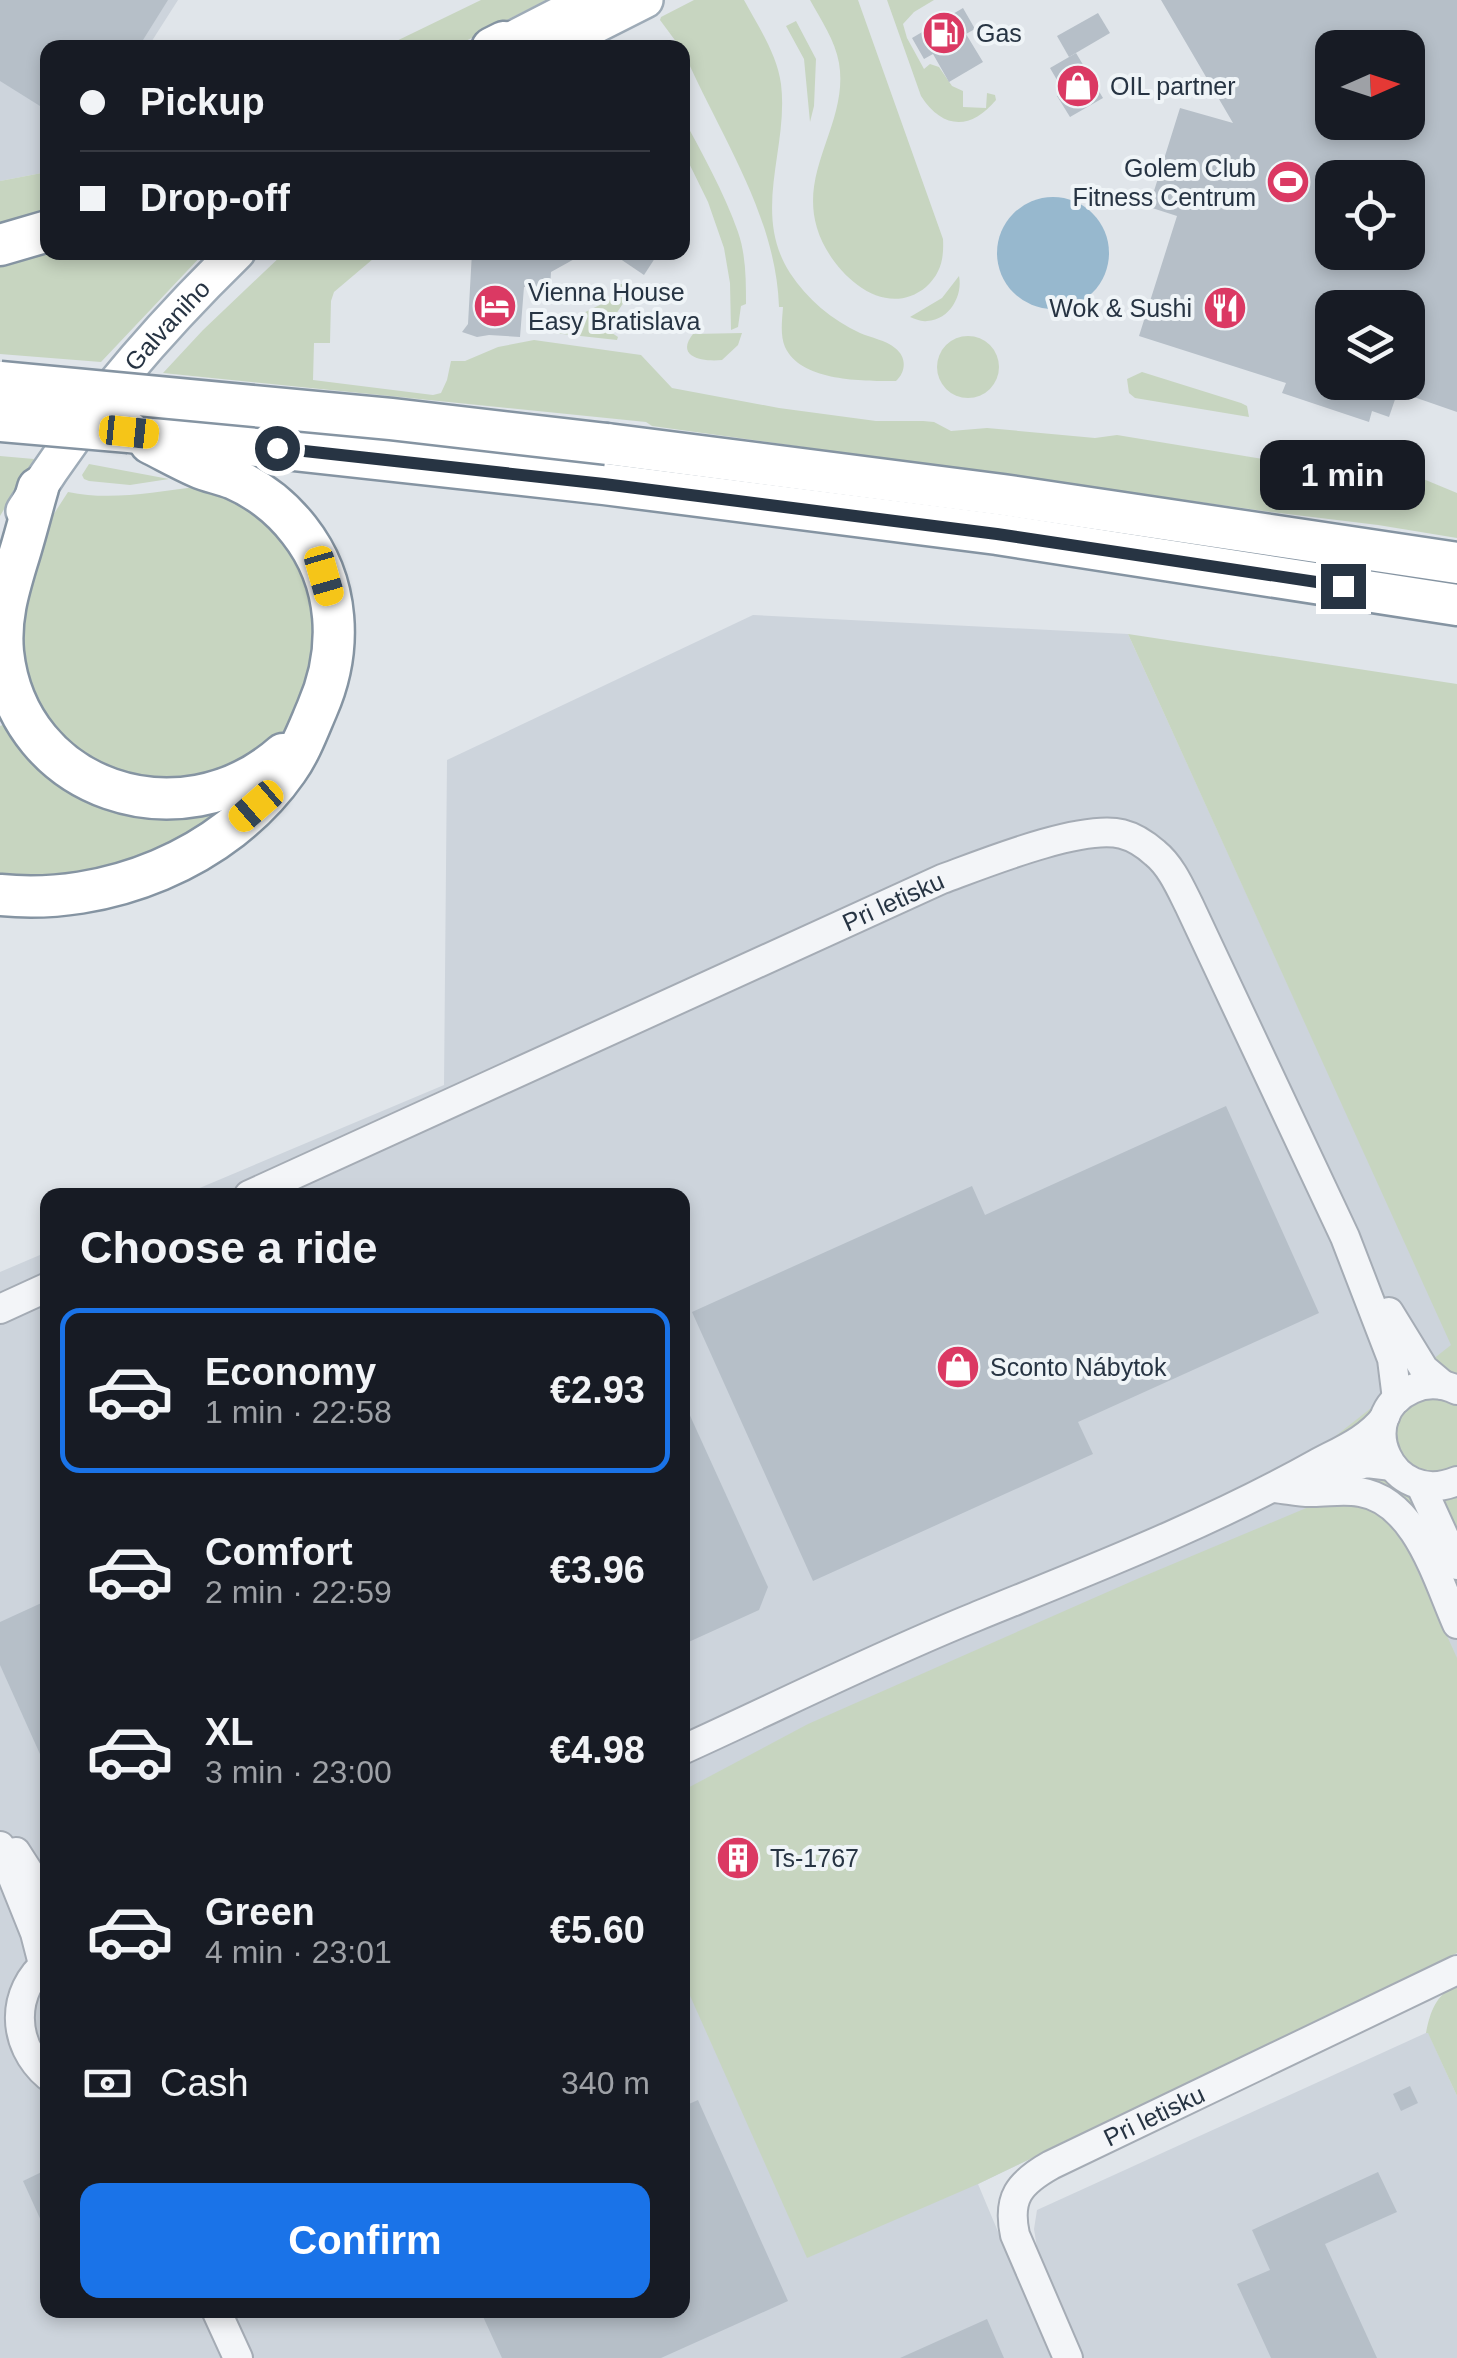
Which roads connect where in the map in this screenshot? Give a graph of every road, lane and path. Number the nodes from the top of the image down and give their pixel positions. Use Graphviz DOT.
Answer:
graph roads {
  1 [pos="589,0"];
  2 [pos="644,0"];
  3 [pos="509,40"];
  4 [pos="566,40"];
  5 [pos="40,233"];
  6 [pos="0,245"];
  7 [pos="229,260"];
  8 [pos="0,382"];
  9 [pos="0,421"];
  10 [pos="129,432"];
  11 [pos="38,488"];
  12 [pos="0,550"];
  13 [pos="1457,562"];
  14 [pos="1457,605"];
  15 [pos="322,698"];
  16 [pos="0,896"];
  17 [pos="264,1188"];
  18 [pos="1345,1237"];
  19 [pos="40,1290"];
  20 [pos="0,1308"];
  21 [pos="1450,1387"];
  22 [pos="1391,1408"];
  23 [pos="1392,1466"];
  24 [pos="1457,1481"];
  25 [pos="1421,1486"];
  26 [pos="1274,1488"];
  27 [pos="1457,1565"];
  28 [pos="1457,1624"];
  29 [pos="690,1746"];
  30 [pos="0,1827"];
  31 [pos="0,1846"];
  32 [pos="40,1890"];
  33 [pos="40,1948"];
  34 [pos="40,1967"];
  35 [pos="1457,1970"];
  36 [pos="12,1990"];
  37 [pos="10,2030"];
  38 [pos="40,2068"];
  39 [pos="220,2318"];
  40 [pos="238,2358"];
  41 [pos="1068,2358"];
  1 -- 3 [label="main road"];
  2 -- 4 [label="main road"];
  5 -- 6 [label="highway"];
  7 -- 11 [label="main road, Galvaniho"];
  8 -- 13 [label="highway, bridge"];
  9 -- 10 [label="highway, bridge"];
  10 -- 14 [label="highway"];
  10 -- 15 [label="highway"];
  11 -- 12 [label="main road, Galvaniho"];
  11 -- 15 [label="highway"];
  15 -- 16 [label="highway"];
  17 -- 18 [label="street, Pri letisku"];
  18 -- 21 [label="street, Pri letisku"];
  18 -- 22 [label="street, Pri letisku"];
  19 -- 20 [label="street"];
  21 -- 22 [label="street, Pri letisku"];
  22 -- 23 [label="street, Pri letisku"];
  22 -- 26 [label="street, Pri letisku"];
  23 -- 25 [label="street"];
  23 -- 26 [label="street, Pri letisku"];
  24 -- 25 [label="street"];
  25 -- 27 [label="street"];
  26 -- 28 [label="street, Pri letisku"];
  26 -- 29 [label="street, Pri letisku"];
  30 -- 32 [label="street"];
  31 -- 33 [label="street"];
  34 -- 36 [label="street"];
  35 -- 41 [label="street, Pri letisku"];
  36 -- 37 [label="street"];
  37 -- 38 [label="street"];
  39 -- 40 [label="street"];
}
